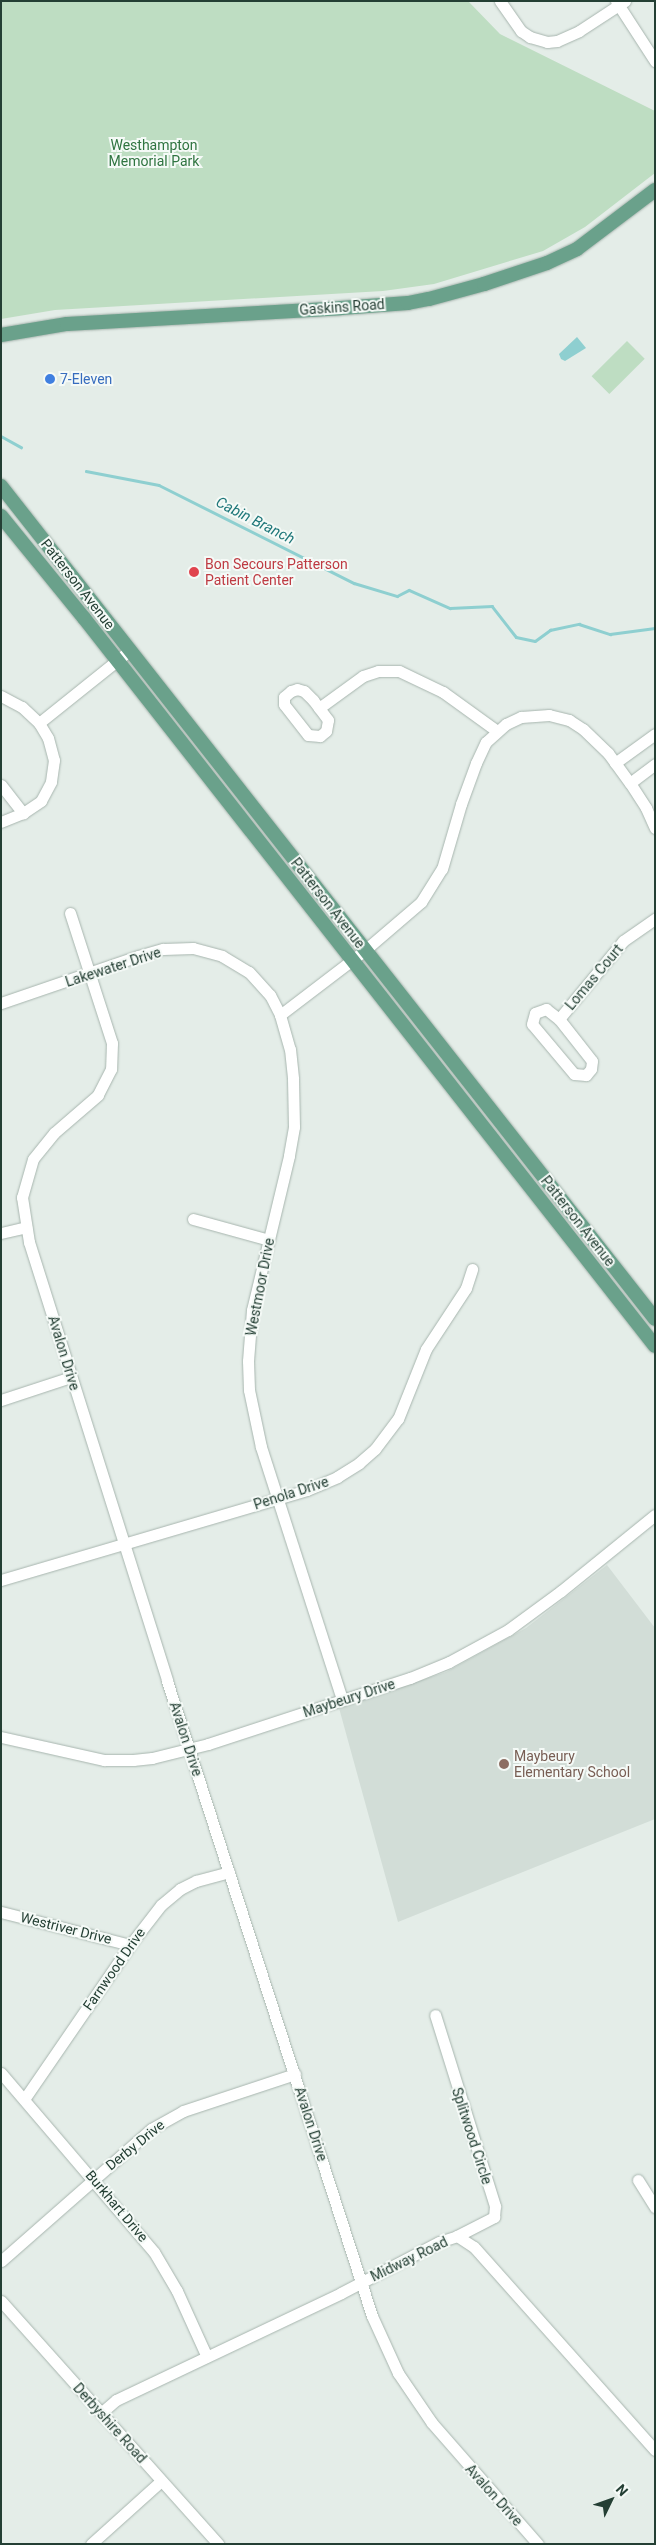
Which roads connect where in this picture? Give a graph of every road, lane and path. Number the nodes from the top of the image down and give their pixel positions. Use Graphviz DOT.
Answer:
graph roads {
  1 [pos="500,1"];
  2 [pos="620,3"];
  3 [pos="655,60"];
  4 [pos="655,190"];
  5 [pos="1,335"];
  6 [pos="1,486"];
  7 [pos="1,516"];
  8 [pos="130,650"];
  9 [pos="117,660"];
  10 [pos="1,696"];
  11 [pos="319,708"];
  12 [pos="38,723"];
  13 [pos="498,731"];
  14 [pos="655,734"];
  15 [pos="615,763"];
  16 [pos="655,764"];
  17 [pos="630,783"];
  18 [pos="1,785"];
  19 [pos="23,813"];
  20 [pos="1,822"];
  21 [pos="655,828"];
  22 [pos="70,913"];
  23 [pos="655,919"];
  24 [pos="365,950"];
  25 [pos="352,960"];
  26 [pos="89,974"];
  27 [pos="1,1003"];
  28 [pos="280,1014"];
  29 [pos="559,1018"];
  30 [pos="193,1219"];
  31 [pos="26,1227"];
  32 [pos="1,1233"];
  33 [pos="269,1240"];
  34 [pos="472,1269"];
  35 [pos="655,1320"];
  36 [pos="655,1346"];
  37 [pos="71,1377"];
  38 [pos="1,1400"];
  39 [pos="278,1498"];
  40 [pos="655,1515"];
  41 [pos="124,1544"];
  42 [pos="1,1580"];
  43 [pos="342,1700"];
  44 [pos="1,1737"];
  45 [pos="189,1748"];
  46 [pos="229,1872"];
  47 [pos="1,1912"];
  48 [pos="130,1945"];
  49 [pos="435,2015"];
  50 [pos="1,2073"];
  51 [pos="295,2074"];
  52 [pos="25,2098"];
  53 [pos="94,2180"];
  54 [pos="638,2180"];
  55 [pos="655,2207"];
  56 [pos="457,2236"];
  57 [pos="1,2261"];
  58 [pos="360,2283"];
  59 [pos="1,2301"];
  60 [pos="207,2357"];
  61 [pos="101,2413"];
  62 [pos="655,2450"];
  63 [pos="161,2480"];
  64 [pos="91,2544"];
  65 [pos="218,2544"];
  66 [pos="538,2544"];
  1 -- 2 [label="street"];
  2 -- 3 [label="street"];
  4 -- 5 [label="main road, Gaskins Road"];
  6 -- 8 [label="main road, Patterson Avenue"];
  7 -- 9 [label="main road, Patterson Avenue"];
  8 -- 9 [label="street"];
  8 -- 24 [label="main road, Patterson Avenue"];
  9 -- 12 [label="street"];
  9 -- 25 [label="main road, Patterson Avenue"];
  10 -- 12 [label="street"];
  11 -- 13 [label="street"];
  12 -- 19 [label="street"];
  13 -- 15 [label="street"];
  13 -- 24 [label="street"];
  14 -- 15 [label="street"];
  15 -- 17 [label="street"];
  16 -- 17 [label="street"];
  17 -- 21 [label="street"];
  18 -- 19 [label="street"];
  19 -- 20 [label="street"];
  22 -- 26 [label="street, Avalon Drive"];
  23 -- 29 [label="street, Lomas Court"];
  24 -- 25 [label="street"];
  24 -- 35 [label="main road, Patterson Avenue"];
  25 -- 28 [label="street"];
  25 -- 36 [label="main road, Patterson Avenue"];
  26 -- 27 [label="street, Lakewater Drive"];
  26 -- 28 [label="street, Lakewater Drive"];
  26 -- 31 [label="street, Avalon Drive"];
  28 -- 33 [label="street, Westmoor Drive"];
  29 -- 29 [label="street, Lomas Court"];
  30 -- 33 [label="street"];
  31 -- 32 [label="street"];
  31 -- 37 [label="street, Avalon Drive"];
  33 -- 39 [label="street, Westmoor Drive"];
  34 -- 39 [label="street, Penola Drive"];
  37 -- 38 [label="street"];
  37 -- 41 [label="street, Avalon Drive"];
  39 -- 41 [label="street, Penola Drive"];
  39 -- 43 [label="street, Westmoor Drive"];
  40 -- 43 [label="street, Maybeury Drive"];
  41 -- 42 [label="street, Penola Drive"];
  41 -- 45 [label="street, Avalon Drive"];
  43 -- 45 [label="street, Maybeury Drive"];
  44 -- 45 [label="street, Maybeury Drive"];
  45 -- 46 [label="street, Avalon Drive"];
  46 -- 48 [label="street, Farnwood Drive"];
  46 -- 51 [label="street, Avalon Drive"];
  47 -- 48 [label="street, Westriver Drive"];
  48 -- 52 [label="street, Farnwood Drive"];
  49 -- 56 [label="street, Splitwood Circle"];
  50 -- 52 [label="street, Burkhart Drive"];
  51 -- 53 [label="street, Derby Drive"];
  51 -- 58 [label="street, Avalon Drive"];
  52 -- 53 [label="street, Burkhart Drive"];
  53 -- 57 [label="street, Derby Drive"];
  53 -- 60 [label="street, Burkhart Drive"];
  54 -- 55 [label="street"];
  56 -- 58 [label="street, Midway Road"];
  56 -- 62 [label="street, Midway Road"];
  58 -- 60 [label="street, Midway Road"];
  58 -- 66 [label="street, Avalon Drive"];
  59 -- 61 [label="street, Derbyshire Road"];
  60 -- 61 [label="street, Midway Road"];
  61 -- 63 [label="street, Derbyshire Road"];
  63 -- 64 [label="street"];
  63 -- 65 [label="street, Derbyshire Road"];
}
